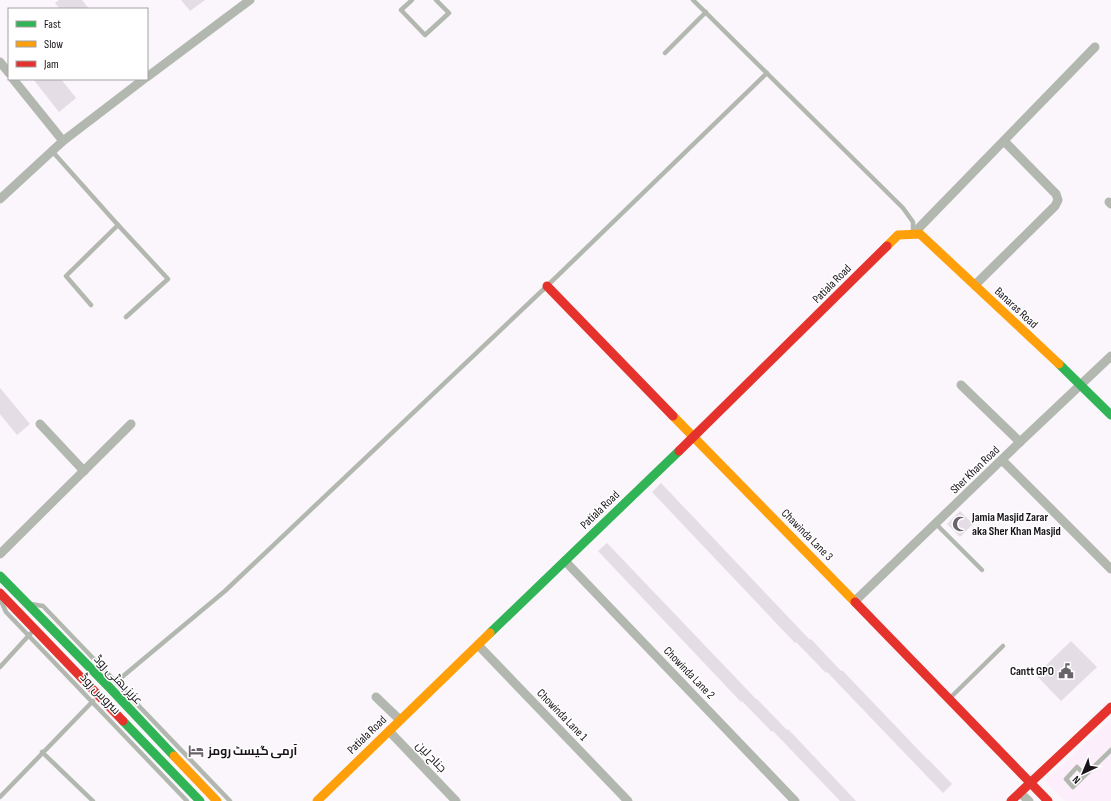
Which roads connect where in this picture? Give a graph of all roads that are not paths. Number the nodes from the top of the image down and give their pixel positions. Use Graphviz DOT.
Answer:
graph roads {
  1 [pos="249,0"];
  2 [pos="412,0"];
  3 [pos="436,0"];
  4 [pos="693,0"];
  5 [pos="706,12"];
  6 [pos="1095,47"];
  7 [pos="665,53"];
  8 [pos="0,62"];
  9 [pos="8,72"];
  10 [pos="767,73"];
  11 [pos="148,76"];
  12 [pos="15,80"];
  13 [pos="143,80"];
  14 [pos="63,141"];
  15 [pos="1004,141"];
  16 [pos="52,151"];
  17 [pos="0,199"];
  18 [pos="118,225"];
  19 [pos="913,234"];
  20 [pos="975,285"];
  21 [pos="547,286"];
  22 [pos="90,305"];
  23 [pos="126,317"];
  24 [pos="1111,356"];
  25 [pos="961,385"];
  26 [pos="1081,385"];
  27 [pos="1111,415"];
  28 [pos="40,424"];
  29 [pos="131,424"];
  30 [pos="693,437"];
  31 [pos="1020,442"];
  32 [pos="1002,460"];
  33 [pos="84,471"];
  34 [pos="936,524"];
  35 [pos="0,554"];
  36 [pos="565,561"];
  37 [pos="1111,569"];
  38 [pos="982,570"];
  39 [pos="0,576"];
  40 [pos="0,593"];
  41 [pos="0,599"];
  42 [pos="855,601"];
  43 [pos="28,604"];
  44 [pos="32,632"];
  45 [pos="478,645"];
  46 [pos="1004,646"];
  47 [pos="0,667"];
  48 [pos="116,682"];
  49 [pos="376,697"];
  50 [pos="949,698"];
  51 [pos="93,701"];
  52 [pos="1111,707"];
  53 [pos="400,720"];
  54 [pos="389,731"];
  55 [pos="1111,750"];
  56 [pos="42,752"];
  57 [pos="1085,775"];
  58 [pos="1030,782"];
  59 [pos="1020,792"];
  60 [pos="0,797"];
  61 [pos="93,801"];
  62 [pos="187,801"];
  63 [pos="200,801"];
  64 [pos="217,801"];
  65 [pos="230,801"];
  66 [pos="317,801"];
  67 [pos="456,801"];
  68 [pos="628,801"];
  69 [pos="795,801"];
  70 [pos="1011,801"];
  71 [pos="1029,801"];
  72 [pos="1048,801"];
  1 -- 11 [label="street"];
  2 -- 3 [label="lane"];
  4 -- 5 [label="lane"];
  5 -- 7 [label="lane"];
  5 -- 10 [label="lane"];
  6 -- 15 [label="street"];
  8 -- 9 [label="street"];
  10 -- 19 [label="lane"];
  10 -- 21 [label="lane"];
  12 -- 14 [label="street"];
  13 -- 14 [label="street"];
  14 -- 16 [label="street"];
  15 -- 19 [label="street"];
  15 -- 20 [label="street"];
  16 -- 17 [label="street"];
  16 -- 18 [label="lane"];
  18 -- 22 [label="lane"];
  18 -- 23 [label="lane"];
  19 -- 20 [label="street, Banaras Road"];
  19 -- 30 [label="street, Patiala Road"];
  20 -- 26 [label="street, Banaras Road"];
  21 -- 30 [label="street, Chawinda Lane 3"];
  21 -- 48 [label="lane"];
  24 -- 26 [label="street, Sher Khan Road"];
  25 -- 31 [label="street"];
  26 -- 27 [label="street, Banaras Road"];
  26 -- 31 [label="street, Sher Khan Road"];
  28 -- 33 [label="street"];
  29 -- 33 [label="street"];
  30 -- 36 [label="street, Patiala Road"];
  30 -- 42 [label="street, Chawinda Lane 3"];
  31 -- 32 [label="street, Sher Khan Road"];
  32 -- 34 [label="street, Sher Khan Road"];
  32 -- 37 [label="street"];
  33 -- 35 [label="street"];
  34 -- 38 [label="lane"];
  34 -- 42 [label="street, Sher Khan Road"];
  36 -- 45 [label="street, Patiala Road"];
  36 -- 69 [label="street, Chowinda Lane 2"];
  39 -- 43 [label="street, عزیز بھٹی روڈ"];
  40 -- 44 [label="street, عزیز بھٹی روڈ"];
  41 -- 44 [label="lane, سروس روڈ"];
  42 -- 50 [label="street, Chawinda Lane 3"];
  43 -- 48 [label="lane"];
  43 -- 64 [label="street, عزیز بھٹی روڈ"];
  44 -- 47 [label="lane"];
  44 -- 51 [label="lane, سروس روڈ"];
  44 -- 63 [label="street, عزیز بھٹی روڈ"];
  45 -- 53 [label="street, Patiala Road"];
  45 -- 68 [label="street, Chowinda Lane 1"];
  46 -- 50 [label="lane"];
  48 -- 65 [label="lane"];
  49 -- 53 [label="street"];
  50 -- 58 [label="street, Chawinda Lane 3"];
  51 -- 56 [label="lane"];
  51 -- 62 [label="lane, سروس روڈ"];
  52 -- 58 [label="street"];
  53 -- 54 [label="street, Patiala Road"];
  54 -- 66 [label="street, Patiala Road"];
  54 -- 67 [label="street, جناح لین"];
  55 -- 57 [label="lane"];
  56 -- 60 [label="lane"];
  56 -- 61 [label="lane"];
  58 -- 59 [label="street"];
  58 -- 72 [label="street, Chawinda Lane 3"];
  59 -- 70 [label="street"];
  59 -- 71 [label="street"];
}
